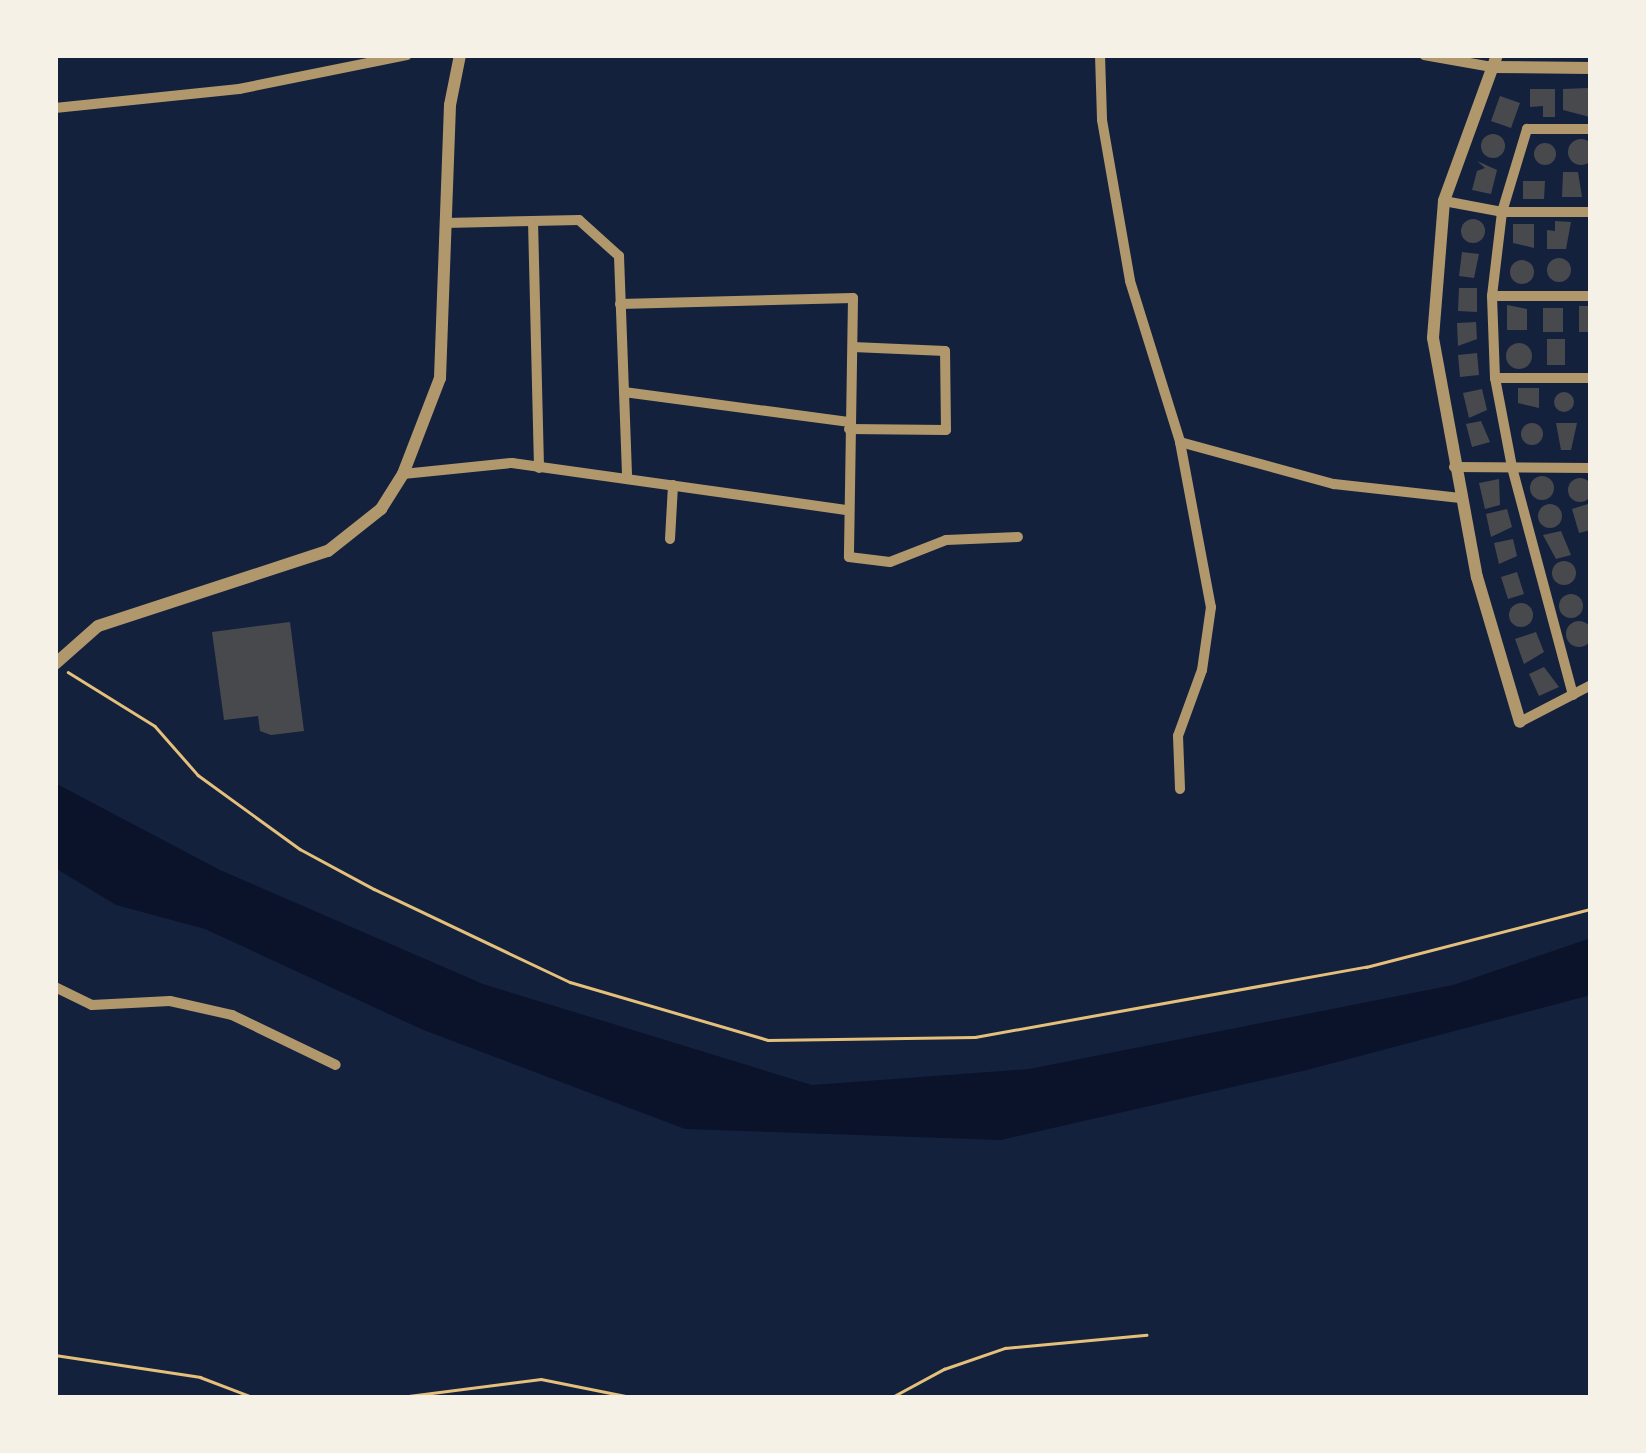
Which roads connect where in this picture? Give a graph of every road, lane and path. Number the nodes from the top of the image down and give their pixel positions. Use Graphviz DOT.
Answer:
graph roads {
  1 [pos="407,55"];
  2 [pos="460,55"];
  3 [pos="1100,55"];
  4 [pos="1424,55"];
  5 [pos="1494,61"];
  6 [pos="1591,68"];
  7 [pos="55,108"];
  8 [pos="1591,129"];
  9 [pos="1444,201"];
  10 [pos="1502,212"];
  11 [pos="1591,212"];
  12 [pos="533,221"];
  13 [pos="446,223"];
  14 [pos="1492,296"];
  15 [pos="1591,296"];
  16 [pos="620,304"];
  17 [pos="852,347"];
  18 [pos="1495,378"];
  19 [pos="1591,378"];
  20 [pos="624,392"];
  21 [pos="850,426"];
  22 [pos="1180,442"];
  23 [pos="1512,467"];
  24 [pos="539,468"];
  25 [pos="1454,468"];
  26 [pos="1591,468"];
  27 [pos="403,474"];
  28 [pos="627,479"];
  29 [pos="673,485"];
  30 [pos="1460,498"];
  31 [pos="848,510"];
  32 [pos="1018,537"];
  33 [pos="670,539"];
  34 [pos="60,667"];
  35 [pos="1591,685"];
  36 [pos="1573,695"];
  37 [pos="1520,722"];
  38 [pos="1180,789"];
  39 [pos="1591,909"];
  40 [pos="55,987"];
  41 [pos="336,1065"];
  42 [pos="1146,1335"];
  43 [pos="55,1355"];
  44 [pos="894,1396"];
  45 [pos="255,1398"];
  46 [pos="393,1398"];
  47 [pos="635,1398"];
  1 -- 7 [label="street"];
  2 -- 13 [label="street"];
  3 -- 22 [label="street"];
  4 -- 5 [label="street"];
  5 -- 6 [label="street"];
  5 -- 9 [label="street"];
  8 -- 10 [label="street"];
  9 -- 10 [label="street"];
  9 -- 25 [label="street"];
  10 -- 11 [label="street"];
  10 -- 14 [label="street"];
  12 -- 13 [label="street"];
  12 -- 16 [label="street"];
  12 -- 24 [label="street"];
  13 -- 27 [label="street"];
  14 -- 15 [label="street"];
  14 -- 18 [label="street"];
  16 -- 17 [label="street"];
  16 -- 20 [label="street"];
  17 -- 21 [label="street"];
  17 -- 21 [label="street"];
  18 -- 19 [label="street"];
  18 -- 23 [label="street"];
  20 -- 21 [label="street"];
  20 -- 28 [label="street"];
  21 -- 31 [label="street"];
  22 -- 30 [label="street"];
  22 -- 38 [label="street"];
  23 -- 25 [label="street"];
  23 -- 26 [label="street"];
  23 -- 36 [label="street"];
  24 -- 27 [label="street"];
  24 -- 28 [label="street"];
  25 -- 30 [label="street"];
  27 -- 34 [label="street"];
  28 -- 29 [label="street"];
  29 -- 31 [label="street"];
  29 -- 33 [label="street"];
  30 -- 37 [label="street"];
  31 -- 32 [label="street"];
  34 -- 39 [label="path"];
  35 -- 36 [label="street"];
  36 -- 37 [label="street"];
  40 -- 41 [label="street"];
  42 -- 44 [label="path"];
  43 -- 45 [label="path"];
  46 -- 47 [label="path"];
}
